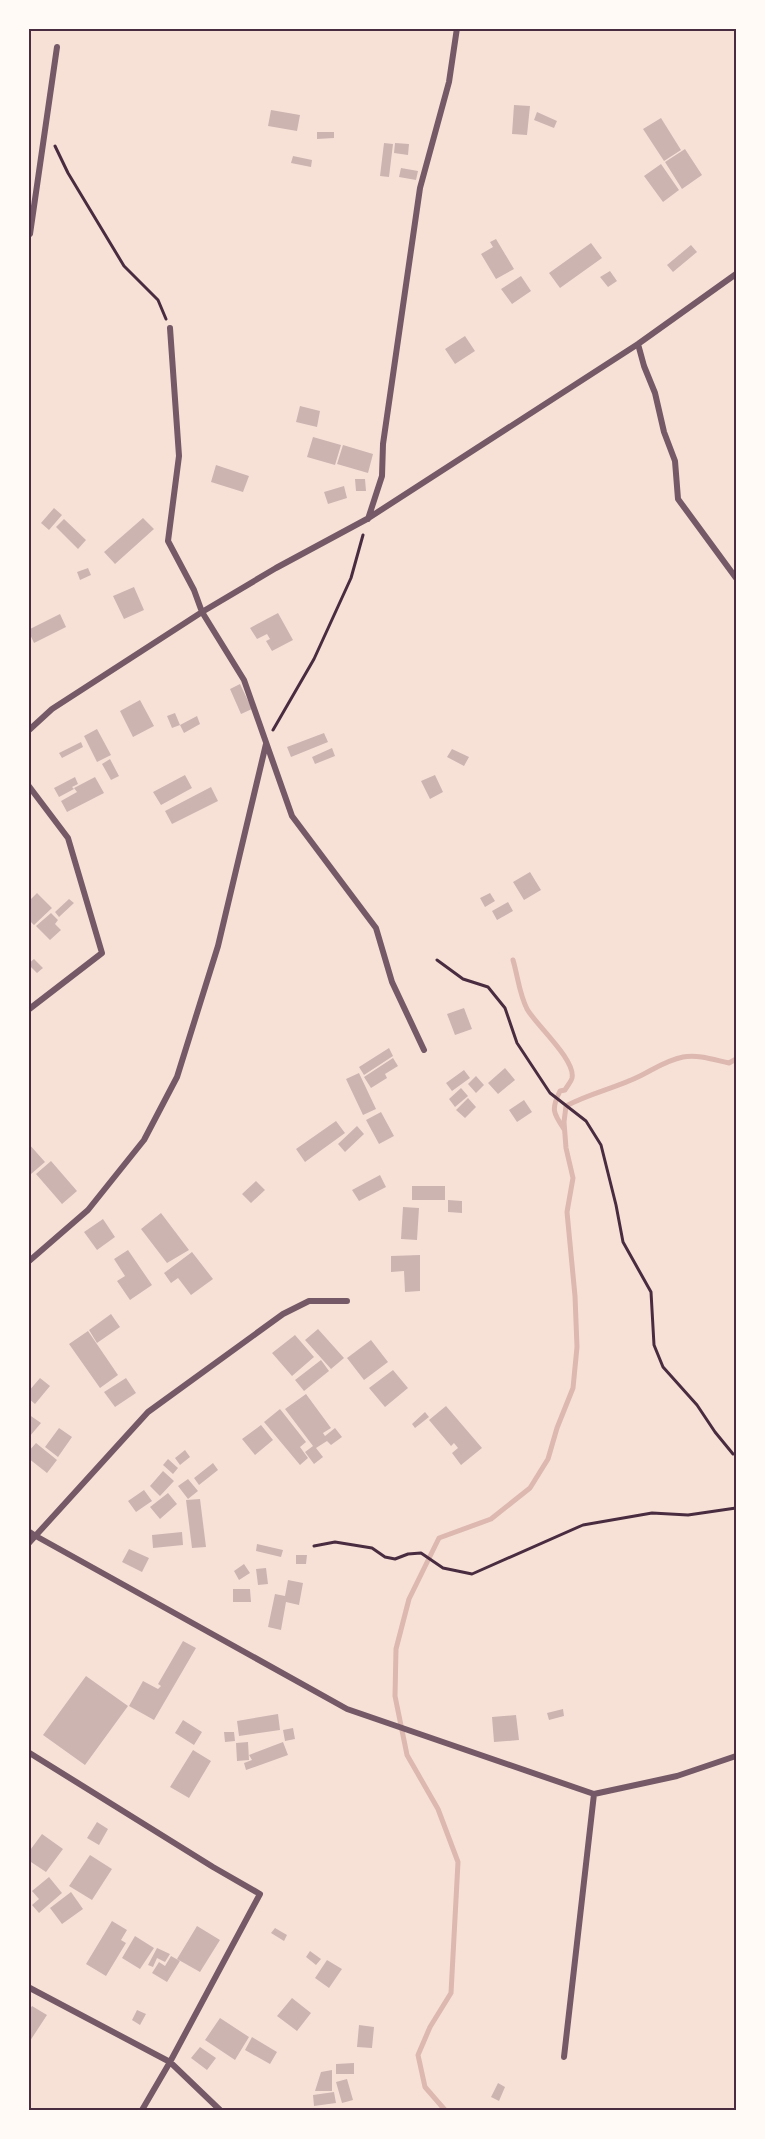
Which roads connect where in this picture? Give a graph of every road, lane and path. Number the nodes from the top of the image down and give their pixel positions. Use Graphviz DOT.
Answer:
graph roads {
  1 [pos="457,28"];
  2 [pos="57,47"];
  3 [pos="54,143"];
  4 [pos="28,233"];
  5 [pos="736,274"];
  6 [pos="170,328"];
  7 [pos="638,344"];
  8 [pos="368,519"];
  9 [pos="736,578"];
  10 [pos="202,612"];
  11 [pos="28,731"];
  12 [pos="267,742"];
  13 [pos="28,784"];
  14 [pos="437,960"];
  15 [pos="28,1010"];
  16 [pos="424,1050"];
  17 [pos="28,1262"];
  18 [pos="348,1301"];
  19 [pos="733,1454"];
  20 [pos="736,1508"];
  21 [pos="31,1533"];
  22 [pos="28,1544"];
  23 [pos="314,1546"];
  24 [pos="28,1752"];
  25 [pos="736,1756"];
  26 [pos="594,1794"];
  27 [pos="28,1987"];
  28 [pos="564,2057"];
  29 [pos="170,2062"];
  30 [pos="142,2110"];
  31 [pos="220,2110"];
  1 -- 8 [label="street"];
  2 -- 4 [label="street"];
  3 -- 6 [label="path"];
  5 -- 7 [label="street"];
  6 -- 10 [label="street"];
  7 -- 8 [label="street"];
  7 -- 9 [label="street"];
  8 -- 10 [label="street"];
  8 -- 12 [label="path"];
  10 -- 11 [label="street"];
  10 -- 12 [label="street"];
  12 -- 16 [label="street"];
  12 -- 17 [label="street"];
  13 -- 15 [label="street"];
  14 -- 19 [label="path"];
  18 -- 21 [label="street"];
  20 -- 23 [label="path"];
  21 -- 22 [label="street"];
  21 -- 26 [label="street"];
  24 -- 29 [label="street"];
  25 -- 26 [label="street"];
  26 -- 28 [label="street"];
  27 -- 29 [label="street"];
  29 -- 30 [label="street"];
  29 -- 31 [label="street"];
}
